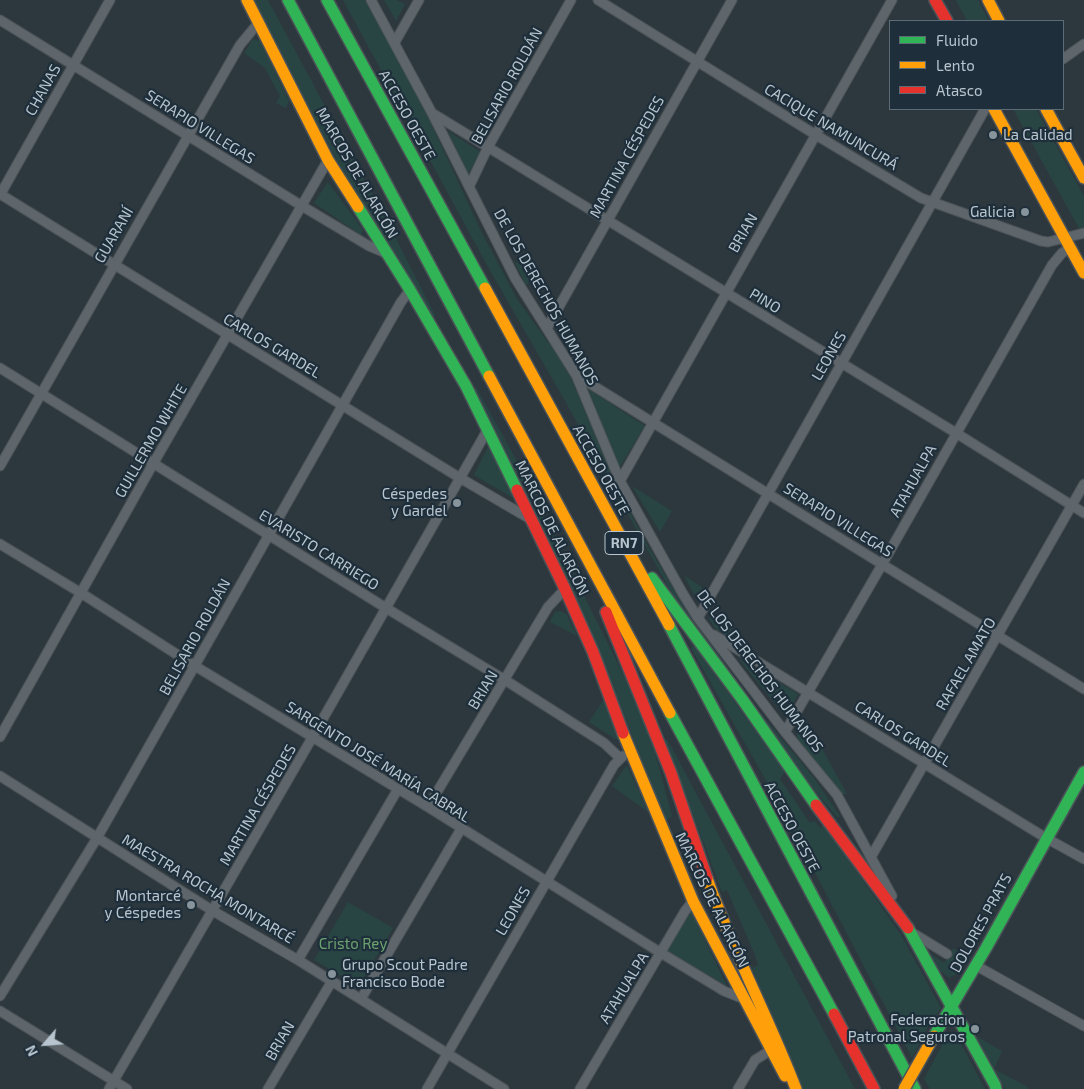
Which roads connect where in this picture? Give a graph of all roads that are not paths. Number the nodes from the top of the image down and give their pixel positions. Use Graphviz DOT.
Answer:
graph roads {
  1 [pos="110,0"];
  2 [pos="247,0"];
  3 [pos="288,0"];
  4 [pos="327,0"];
  5 [pos="371,0"];
  6 [pos="419,0"];
  7 [pos="571,0"];
  8 [pos="598,0"];
  9 [pos="732,0"];
  10 [pos="892,0"];
  11 [pos="935,0"];
  12 [pos="988,0"];
  13 [pos="0,20"];
  14 [pos="946,20"];
  15 [pos="998,20"];
  16 [pos="259,22"];
  17 [pos="395,42"];
  18 [pos="1084,44"];
  19 [pos="1064,58"];
  20 [pos="697,61"];
  21 [pos="72,65"];
  22 [pos="984,110"];
  23 [pos="995,110"];
  24 [pos="1047,110"];
  25 [pos="432,113"];
  26 [pos="816,135"];
  27 [pos="187,136"];
  28 [pos="488,147"];
  29 [pos="328,160"];
  30 [pos="1084,178"];
  31 [pos="469,187"];
  32 [pos="0,194"];
  33 [pos="932,203"];
  34 [pos="302,206"];
  35 [pos="607,220"];
  36 [pos="1084,233"];
  37 [pos="1067,243"];
  38 [pos="388,254"];
  39 [pos="114,264"];
  40 [pos="1084,273"];
  41 [pos="410,290"];
  42 [pos="725,293"];
  43 [pos="547,328"];
  44 [pos="228,336"];
  45 [pos="841,364"];
  46 [pos="0,368"];
  47 [pos="576,375"];
  48 [pos="41,394"];
  49 [pos="343,405"];
  50 [pos="653,423"];
  51 [pos="488,429"];
  52 [pos="956,433"];
  53 [pos="153,464"];
  54 [pos="0,466"];
  55 [pos="460,478"];
  56 [pos="620,481"];
  57 [pos="1084,484"];
  58 [pos="767,493"];
  59 [pos="1072,506"];
  60 [pos="1084,514"];
  61 [pos="532,520"];
  62 [pos="620,534"];
  63 [pos="269,535"];
  64 [pos="0,544"];
  65 [pos="585,556"];
  66 [pos="883,563"];
  67 [pos="565,589"];
  68 [pos="81,593"];
  69 [pos="386,608"];
  70 [pos="698,618"];
  71 [pos="709,632"];
  72 [pos="998,637"];
  73 [pos="195,666"];
  74 [pos="505,680"];
  75 [pos="1084,689"];
  76 [pos="808,692"];
  77 [pos="785,732"];
  78 [pos="0,737"];
  79 [pos="312,738"];
  80 [pos="625,755"];
  81 [pos="924,763"];
  82 [pos="1084,772"];
  83 [pos="0,776"];
  84 [pos="398,789"];
  85 [pos="428,808"];
  86 [pos="461,829"];
  87 [pos="97,838"];
  88 [pos="1046,838"];
  89 [pos="871,857"];
  90 [pos="1084,859"];
  91 [pos="546,882"];
  92 [pos="693,901"];
  93 [pos="213,910"];
  94 [pos="910,930"];
  95 [pos="661,953"];
  96 [pos="948,954"];
  97 [pos="298,960"];
  98 [pos="975,965"];
  99 [pos="332,981"];
  100 [pos="0,996"];
  101 [pos="361,999"];
  102 [pos="744,999"];
  103 [pos="951,1007"];
  104 [pos="0,1011"];
  105 [pos="1084,1026"];
  106 [pos="771,1050"];
  107 [pos="447,1054"];
  108 [pos="114,1081"];
  109 [pos="996,1088"];
  110 [pos="109,1089"];
  111 [pos="127,1089"];
  112 [pos="268,1089"];
  113 [pos="427,1089"];
  114 [pos="504,1089"];
  115 [pos="580,1089"];
  116 [pos="738,1089"];
  117 [pos="792,1089"];
  118 [pos="796,1089"];
  119 [pos="874,1089"];
  120 [pos="904,1089"];
  121 [pos="915,1089"];
  1 -- 21 [label="street, CHANAS"];
  2 -- 16 [label="main road, MARCOS DE ALARCÓN"];
  3 -- 65 [label="main road, RN7"];
  4 -- 62 [label="main road, ACCESO OESTE / RN7"];
  5 -- 17 [label="street, DE LOS DERECHOS HUMANOS"];
  6 -- 17 [label="street"];
  7 -- 28 [label="street, BELISARIO ROLDÁN"];
  8 -- 20 [label="street, CACIQUE NAMUNCURÁ"];
  9 -- 20 [label="street, MARTINA CÉSPEDES"];
  10 -- 26 [label="street, BRIAN"];
  11 -- 14 [label="main road"];
  12 -- 15 [label="main road"];
  13 -- 21 [label="street, SERAPIO VILLEGAS"];
  16 -- 27 [label="street, GUARANÍ"];
  16 -- 29 [label="main road, MARCOS DE ALARCÓN"];
  17 -- 25 [label="street, DE LOS DERECHOS HUMANOS"];
  18 -- 19 [label="street"];
  20 -- 26 [label="street, CACIQUE NAMUNCURÁ"];
  20 -- 35 [label="street, MARTINA CÉSPEDES"];
  21 -- 27 [label="street, SERAPIO VILLEGAS"];
  21 -- 32 [label="street, CHANAS"];
  22 -- 33 [label="street, LEONES"];
  23 -- 37 [label="main road"];
  24 -- 30 [label="main road"];
  25 -- 28 [label="street, PINO"];
  25 -- 31 [label="street, DE LOS DERECHOS HUMANOS"];
  26 -- 33 [label="street, CACIQUE NAMUNCURÁ"];
  26 -- 42 [label="street, BRIAN"];
  27 -- 34 [label="street, SERAPIO VILLEGAS"];
  27 -- 39 [label="street, GUARANÍ"];
  28 -- 31 [label="street, BELISARIO ROLDÁN"];
  28 -- 35 [label="street, PINO"];
  29 -- 34 [label="street, GUILLERMO WHITE"];
  29 -- 38 [label="main road, MARCOS DE ALARCÓN"];
  31 -- 43 [label="street, DE LOS DERECHOS HUMANOS"];
  32 -- 39 [label="street, CARLOS GARDEL"];
  33 -- 37 [label="street, CACIQUE NAMUNCURÁ"];
  33 -- 45 [label="street, LEONES"];
  34 -- 38 [label="street, SERAPIO VILLEGAS"];
  34 -- 44 [label="street, GUILLERMO WHITE"];
  35 -- 42 [label="street, PINO"];
  35 -- 43 [label="street, MARTINA CÉSPEDES"];
  36 -- 37 [label="street, CACIQUE NAMUNCURÁ"];
  37 -- 40 [label="main road"];
  37 -- 52 [label="street, ATAHUALPA"];
  38 -- 41 [label="main road, MARCOS DE ALARCÓN"];
  39 -- 44 [label="street, CARLOS GARDEL"];
  39 -- 48 [label="street, GUARANÍ"];
  41 -- 49 [label="street, BELISARIO ROLDÁN"];
  41 -- 51 [label="main road, MARCOS DE ALARCÓN"];
  42 -- 45 [label="street, PINO"];
  42 -- 50 [label="street, BRIAN"];
  43 -- 47 [label="street, DE LOS DERECHOS HUMANOS"];
  44 -- 49 [label="street, CARLOS GARDEL"];
  44 -- 53 [label="street, GUILLERMO WHITE"];
  45 -- 52 [label="street, PINO"];
  45 -- 58 [label="street, LEONES"];
  46 -- 48 [label="street, EVARISTO CARRIEGO"];
  47 -- 50 [label="street, SERAPIO VILLEGAS"];
  47 -- 56 [label="street, DE LOS DERECHOS HUMANOS"];
  48 -- 53 [label="street, EVARISTO CARRIEGO"];
  48 -- 54 [label="street, GUARANÍ"];
  49 -- 55 [label="street, CARLOS GARDEL"];
  49 -- 63 [label="street, BELISARIO ROLDÁN"];
  50 -- 56 [label="street, BRIAN"];
  50 -- 58 [label="street, SERAPIO VILLEGAS"];
  51 -- 55 [label="street, MARTINA CÉSPEDES"];
  51 -- 61 [label="main road, MARCOS DE ALARCÓN"];
  52 -- 59 [label="street, PINO"];
  52 -- 66 [label="street, ATAHUALPA"];
  53 -- 63 [label="street, EVARISTO CARRIEGO"];
  53 -- 68 [label="street, GUILLERMO WHITE"];
  55 -- 61 [label="street, CARLOS GARDEL"];
  55 -- 69 [label="street, MARTINA CÉSPEDES"];
  56 -- 70 [label="street, DE LOS DERECHOS HUMANOS"];
  57 -- 59 [label="street, RAFAEL AMATO"];
  58 -- 66 [label="street, SERAPIO VILLEGAS"];
  58 -- 70 [label="street, LEONES"];
  59 -- 60 [label="street, PINO"];
  59 -- 72 [label="street, RAFAEL AMATO"];
  61 -- 67 [label="main road, MARCOS DE ALARCÓN"];
  62 -- 94 [label="main road"];
  62 -- 121 [label="main road, ACCESO OESTE / RN7"];
  63 -- 69 [label="street, EVARISTO CARRIEGO"];
  63 -- 73 [label="street, BELISARIO ROLDÁN"];
  64 -- 68 [label="street, SARGENTO JOSÉ MARÍA CABRAL"];
  65 -- 118 [label="main road"];
  65 -- 119 [label="main road, RN7"];
  66 -- 72 [label="street, SERAPIO VILLEGAS"];
  66 -- 76 [label="street, ATAHUALPA"];
  67 -- 74 [label="street, BRIAN"];
  67 -- 80 [label="main road, MARCOS DE ALARCÓN"];
  68 -- 73 [label="street, SARGENTO JOSÉ MARÍA CABRAL"];
  68 -- 78 [label="street, GUILLERMO WHITE"];
  69 -- 74 [label="street, EVARISTO CARRIEGO"];
  69 -- 79 [label="street, MARTINA CÉSPEDES"];
  70 -- 71 [label="street, DE LOS DERECHOS HUMANOS"];
  71 -- 76 [label="street, CARLOS GARDEL"];
  71 -- 77 [label="street, DE LOS DERECHOS HUMANOS"];
  72 -- 75 [label="street, SERAPIO VILLEGAS"];
  72 -- 81 [label="street, RAFAEL AMATO"];
  73 -- 79 [label="street, SARGENTO JOSÉ MARÍA CABRAL"];
  73 -- 87 [label="street, BELISARIO ROLDÁN"];
  74 -- 80 [label="street, EVARISTO CARRIEGO"];
  74 -- 85 [label="street, BRIAN"];
  76 -- 77 [label="street, ATAHUALPA"];
  76 -- 81 [label="street, CARLOS GARDEL"];
  77 -- 89 [label="street, DE LOS DERECHOS HUMANOS"];
  79 -- 84 [label="street, SARGENTO JOSÉ MARÍA CABRAL"];
  79 -- 93 [label="street, MARTINA CÉSPEDES"];
  80 -- 91 [label="street, LEONES"];
  80 -- 92 [label="main road, MARCOS DE ALARCÓN"];
  81 -- 88 [label="street, CARLOS GARDEL"];
  81 -- 89 [label="street, RAFAEL AMATO"];
  82 -- 88 [label="main road, DOLORES PRATS"];
  83 -- 87 [label="street, MAESTRA ROCHA MONTARCÉ"];
  84 -- 85 [label="street, SARGENTO JOSÉ MARÍA CABRAL"];
  84 -- 97 [label="street"];
  85 -- 86 [label="street, SARGENTO JOSÉ MARÍA CABRAL"];
  86 -- 91 [label="street, SARGENTO JOSÉ MARÍA CABRAL"];
  86 -- 101 [label="street"];
  87 -- 93 [label="street, MAESTRA ROCHA MONTARCÉ"];
  87 -- 100 [label="street, BELISARIO ROLDÁN"];
  88 -- 90 [label="street, CARLOS GARDEL"];
  88 -- 98 [label="main road, DOLORES PRATS"];
  89 -- 94 [label="street, DE LOS DERECHOS HUMANOS"];
  91 -- 95 [label="street, SARGENTO JOSÉ MARÍA CABRAL"];
  91 -- 107 [label="street, LEONES"];
  92 -- 95 [label="street, ATAHUALPA"];
  92 -- 102 [label="main road, MARCOS DE ALARCÓN"];
  93 -- 97 [label="street, MAESTRA ROCHA MONTARCÉ"];
  93 -- 108 [label="street, MARTINA CÉSPEDES"];
  94 -- 96 [label="street"];
  94 -- 103 [label="main road, DE LOS DERECHOS HUMANOS"];
  95 -- 102 [label="street, SARGENTO JOSÉ MARÍA CABRAL"];
  95 -- 115 [label="street, ATAHUALPA"];
  97 -- 99 [label="street, MAESTRA ROCHA MONTARCÉ"];
  98 -- 103 [label="main road, DOLORES PRATS"];
  98 -- 105 [label="street"];
  99 -- 101 [label="street, MAESTRA ROCHA MONTARCÉ"];
  99 -- 112 [label="street, BRIAN"];
  101 -- 107 [label="street, MAESTRA ROCHA MONTARCÉ"];
  102 -- 106 [label="main road, MARCOS DE ALARCÓN"];
  103 -- 109 [label="main road, DE LOS DERECHOS HUMANOS"];
  103 -- 120 [label="main road, DOLORES PRATS, bridge"];
  104 -- 108 [label="street"];
  106 -- 116 [label="street"];
  106 -- 117 [label="main road, MARCOS DE ALARCÓN"];
  107 -- 113 [label="street, LEONES"];
  107 -- 114 [label="street, MAESTRA ROCHA MONTARCÉ"];
  108 -- 110 [label="street, MARTINA CÉSPEDES"];
  108 -- 111 [label="street"];
}
